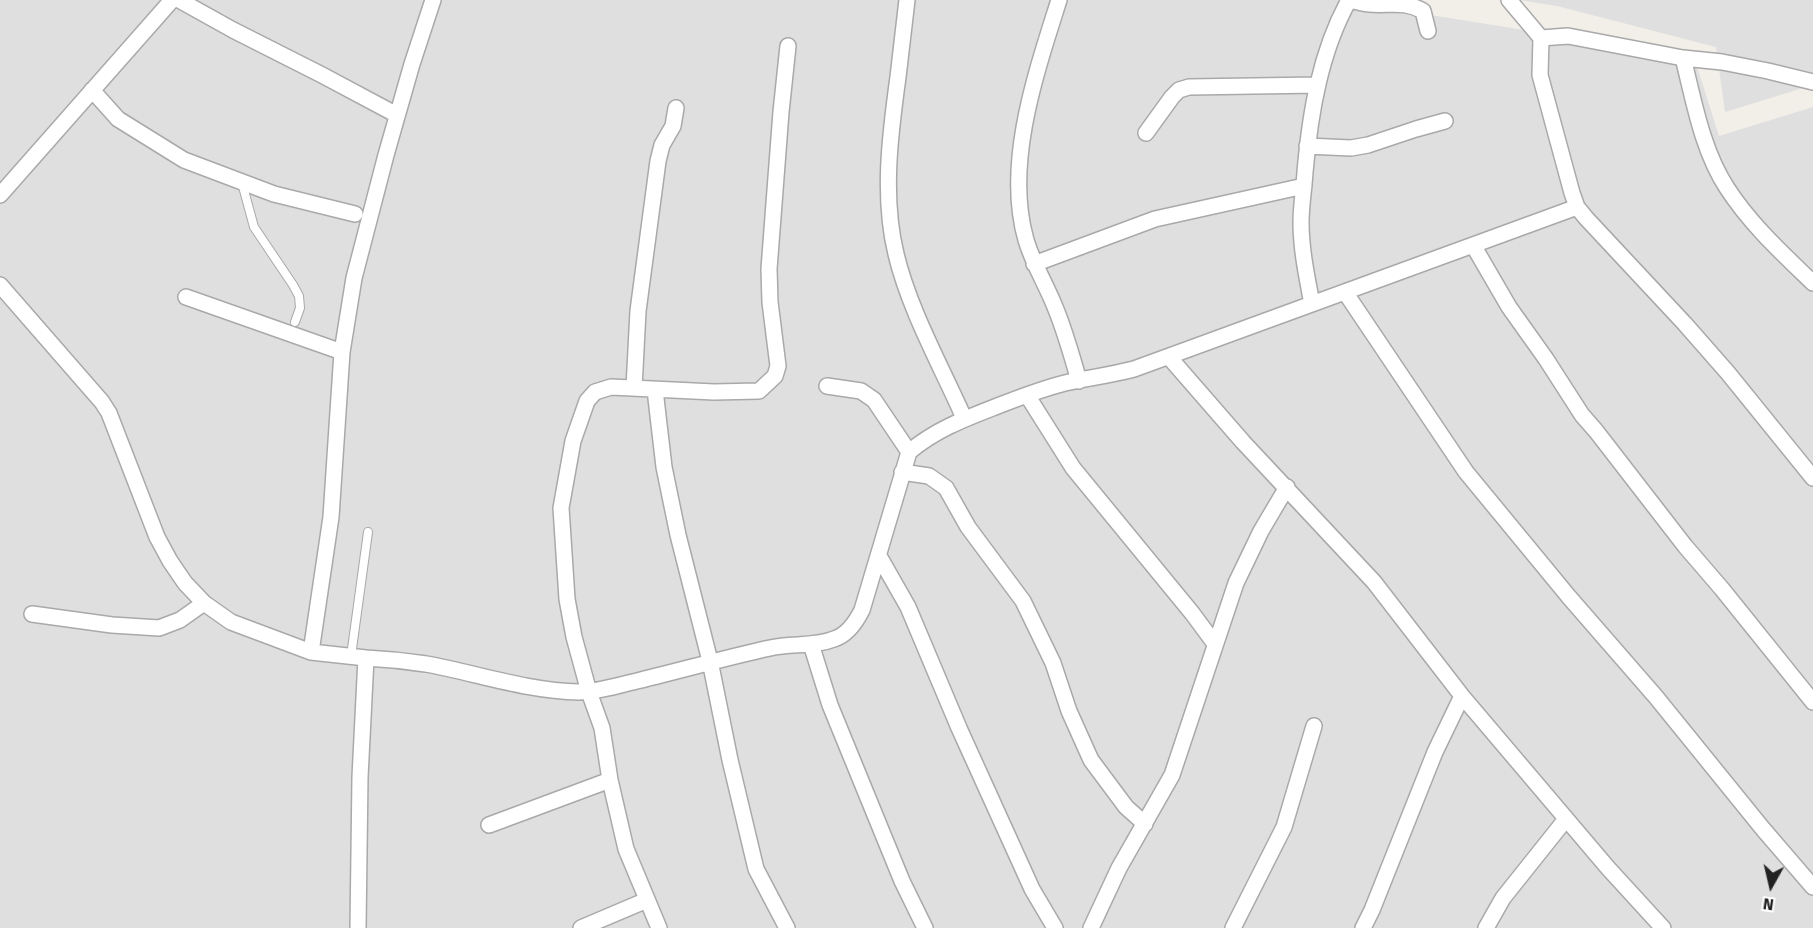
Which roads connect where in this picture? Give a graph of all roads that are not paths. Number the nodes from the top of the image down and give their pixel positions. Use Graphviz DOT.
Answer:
graph roads {
  1 [pos="172,0"];
  2 [pos="179,0"];
  3 [pos="433,0"];
  4 [pos="907,0"];
  5 [pos="1059,0"];
  6 [pos="1349,0"];
  7 [pos="1509,0"];
  8 [pos="1428,31"];
  9 [pos="1541,38"];
  10 [pos="788,46"];
  11 [pos="1683,58"];
  12 [pos="1812,80"];
  13 [pos="1318,85"];
  14 [pos="92,90"];
  15 [pos="676,108"];
  16 [pos="397,115"];
  17 [pos="1446,122"];
  18 [pos="1146,133"];
  19 [pos="1308,146"];
  20 [pos="242,183"];
  21 [pos="1304,186"];
  22 [pos="0,195"];
  23 [pos="1577,207"];
  24 [pos="355,214"];
  25 [pos="1473,245"];
  26 [pos="1034,264"];
  27 [pos="1813,284"];
  28 [pos="0,285"];
  29 [pos="1345,292"];
  30 [pos="186,297"];
  31 [pos="1312,304"];
  32 [pos="295,322"];
  33 [pos="342,352"];
  34 [pos="1169,357"];
  35 [pos="1079,381"];
  36 [pos="827,386"];
  37 [pos="634,388"];
  38 [pos="655,390"];
  39 [pos="1027,395"];
  40 [pos="964,418"];
  41 [pos="909,452"];
  42 [pos="902,472"];
  43 [pos="1813,478"];
  44 [pos="1287,487"];
  45 [pos="368,532"];
  46 [pos="879,556"];
  47 [pos="204,603"];
  48 [pos="32,614"];
  49 [pos="811,644"];
  50 [pos="1215,644"];
  51 [pos="311,652"];
  52 [pos="359,657"];
  53 [pos="710,661"];
  54 [pos="589,692"];
  55 [pos="1462,696"];
  56 [pos="1813,702"];
  57 [pos="1314,726"];
  58 [pos="610,780"];
  59 [pos="1566,819"];
  60 [pos="1145,824"];
  61 [pos="489,825"];
  62 [pos="1813,887"];
  63 [pos="647,900"];
  64 [pos="358,928"];
  65 [pos="581,928"];
  66 [pos="659,928"];
  67 [pos="787,928"];
  68 [pos="926,928"];
  69 [pos="1055,928"];
  70 [pos="1091,928"];
  71 [pos="1233,928"];
  72 [pos="1363,928"];
  73 [pos="1486,928"];
  74 [pos="1663,928"];
  1 -- 14 [label="street"];
  2 -- 16 [label="street"];
  3 -- 16 [label="street"];
  4 -- 40 [label="street"];
  5 -- 26 [label="street"];
  6 -- 8 [label="street"];
  6 -- 13 [label="street"];
  7 -- 9 [label="street"];
  9 -- 11 [label="street"];
  9 -- 23 [label="street"];
  10 -- 38 [label="street"];
  11 -- 12 [label="street"];
  11 -- 27 [label="street"];
  13 -- 18 [label="street"];
  13 -- 19 [label="street"];
  14 -- 20 [label="street"];
  14 -- 22 [label="street"];
  15 -- 37 [label="street"];
  16 -- 33 [label="street"];
  17 -- 19 [label="street"];
  19 -- 21 [label="street"];
  20 -- 24 [label="street"];
  20 -- 32 [label="lane"];
  21 -- 26 [label="street"];
  21 -- 31 [label="street"];
  23 -- 25 [label="street"];
  23 -- 43 [label="street"];
  25 -- 29 [label="street"];
  25 -- 56 [label="street"];
  26 -- 35 [label="street"];
  28 -- 47 [label="street"];
  29 -- 31 [label="street"];
  29 -- 62 [label="street"];
  30 -- 33 [label="street"];
  31 -- 34 [label="street"];
  33 -- 51 [label="street"];
  34 -- 35 [label="street"];
  34 -- 44 [label="street"];
  35 -- 39 [label="street"];
  36 -- 41 [label="street"];
  37 -- 38 [label="street"];
  37 -- 54 [label="street"];
  38 -- 53 [label="street"];
  39 -- 40 [label="street"];
  39 -- 50 [label="street"];
  40 -- 41 [label="street"];
  41 -- 42 [label="street"];
  42 -- 46 [label="street"];
  42 -- 60 [label="street"];
  44 -- 50 [label="street"];
  44 -- 55 [label="street"];
  45 -- 52 [label="lane"];
  46 -- 49 [label="street"];
  46 -- 69 [label="street"];
  47 -- 48 [label="street"];
  47 -- 51 [label="street"];
  49 -- 53 [label="street"];
  49 -- 68 [label="street"];
  50 -- 60 [label="street"];
  51 -- 52 [label="street"];
  52 -- 54 [label="street"];
  52 -- 64 [label="street"];
  53 -- 54 [label="street"];
  53 -- 67 [label="street"];
  54 -- 58 [label="street"];
  55 -- 59 [label="street"];
  55 -- 72 [label="street"];
  57 -- 71 [label="street"];
  58 -- 61 [label="street"];
  58 -- 63 [label="street"];
  59 -- 73 [label="street"];
  59 -- 74 [label="street"];
  60 -- 70 [label="street"];
  63 -- 65 [label="street"];
  63 -- 66 [label="street"];
}
